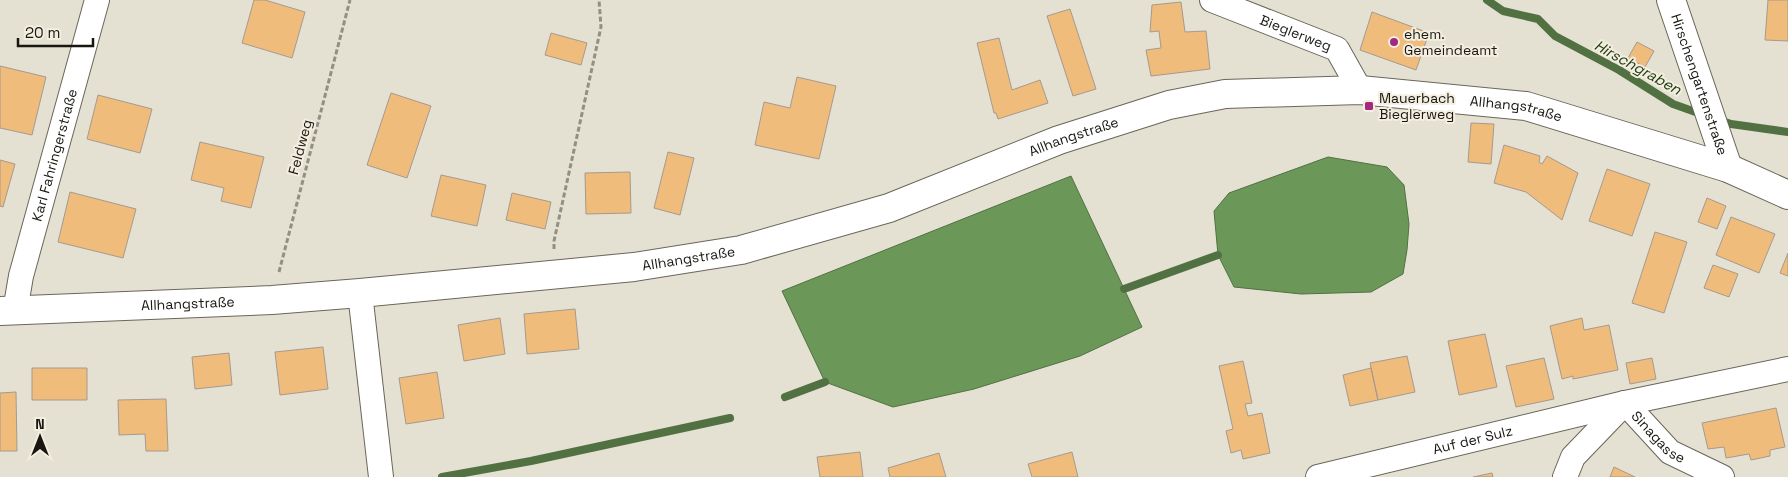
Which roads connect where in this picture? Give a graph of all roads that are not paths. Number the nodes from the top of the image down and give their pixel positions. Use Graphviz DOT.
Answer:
graph roads {
  1 [pos="97,0"];
  2 [pos="1212,0"];
  3 [pos="1671,0"];
  4 [pos="1360,90"];
  5 [pos="1725,159"];
  6 [pos="1788,195"];
  7 [pos="360,293"];
  8 [pos="7,311"];
  9 [pos="1788,369"];
  10 [pos="1625,403"];
  11 [pos="381,477"];
  12 [pos="1318,477"];
  13 [pos="1565,477"];
  14 [pos="1722,477"];
  1 -- 8 [label="street, Karl Fahringerstraße"];
  2 -- 4 [label="street, Bieglerweg"];
  3 -- 5 [label="street, Hirschengartenstraße"];
  4 -- 5 [label="street, Allhangstraße"];
  4 -- 7 [label="street, Allhangstraße"];
  5 -- 6 [label="street, Allhangstraße"];
  7 -- 8 [label="street, Allhangstraße"];
  7 -- 11 [label="street"];
  9 -- 10 [label="street, Auf der Sulz"];
  10 -- 12 [label="street, Auf der Sulz"];
  10 -- 13 [label="street"];
  10 -- 14 [label="street, Sinagasse"];
}
